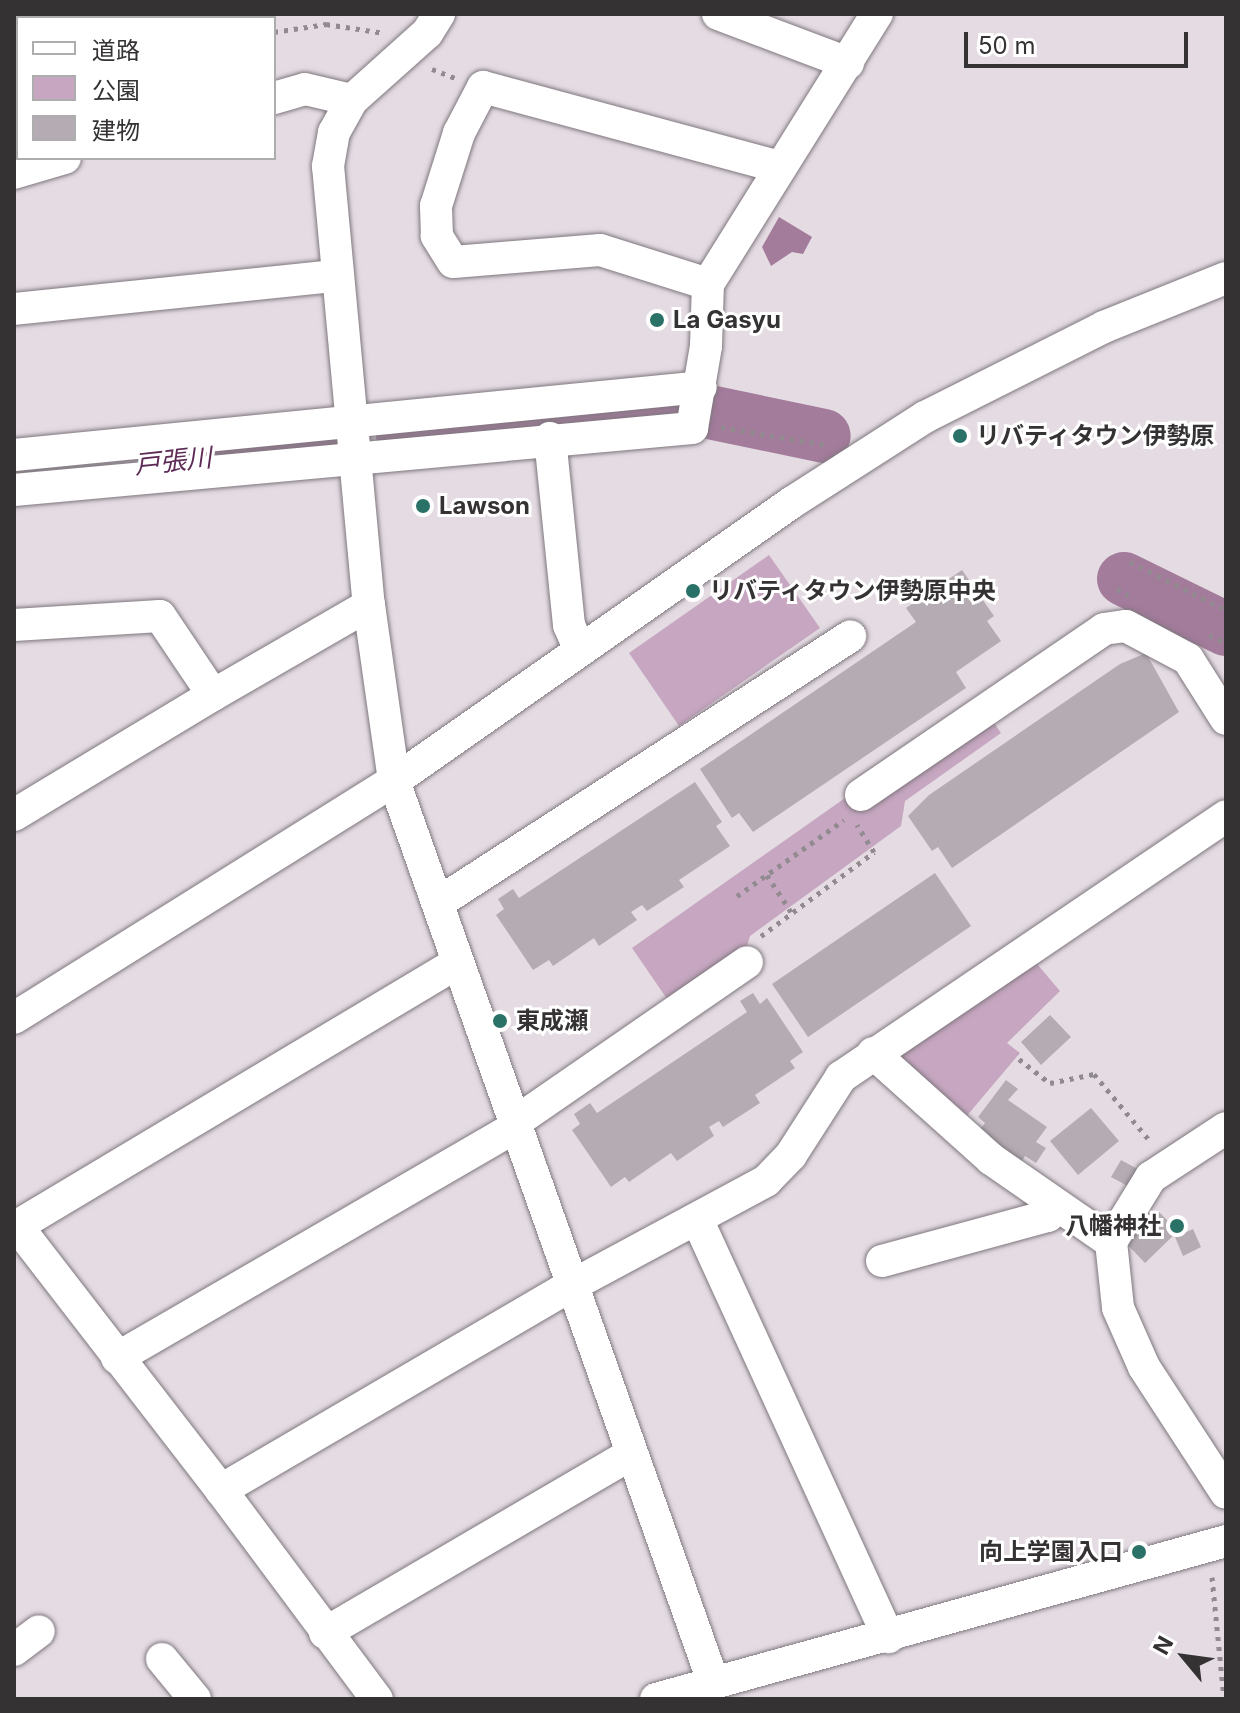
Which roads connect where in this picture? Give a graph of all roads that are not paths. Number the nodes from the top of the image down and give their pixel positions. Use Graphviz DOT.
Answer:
graph roads {
  1 [pos="439,14"];
  2 [pos="718,14"];
  3 [pos="877,14"];
  4 [pos="848,63"];
  5 [pos="276,97"];
  6 [pos="352,100"];
  7 [pos="56,160"];
  8 [pos="25,167"];
  9 [pos="780,167"];
  10 [pos="336,276"];
  11 [pos="1226,278"];
  12 [pos="708,284"];
  13 [pos="14,309"];
  14 [pos="701,387"];
  15 [pos="353,422"];
  16 [pos="550,438"];
  17 [pos="14,455"];
  18 [pos="357,456"];
  19 [pos="14,490"];
  20 [pos="369,605"];
  21 [pos="14,625"];
  22 [pos="850,636"];
  23 [pos="579,648"];
  24 [pos="213,695"];
  25 [pos="1226,719"];
  26 [pos="394,781"];
  27 [pos="861,795"];
  28 [pos="14,815"];
  29 [pos="1226,816"];
  30 [pos="438,903"];
  31 [pos="747,962"];
  32 [pos="457,963"];
  33 [pos="14,1018"];
  34 [pos="873,1053"];
  35 [pos="515,1125"];
  36 [pos="1226,1128"];
  37 [pos="1055,1205"];
  38 [pos="697,1219"];
  39 [pos="16,1227"];
  40 [pos="1111,1242"];
  41 [pos="882,1261"];
  42 [pos="569,1287"];
  43 [pos="117,1358"];
  44 [pos="630,1455"];
  45 [pos="221,1490"];
  46 [pos="1226,1493"];
  47 [pos="1215,1546"];
  48 [pos="325,1633"];
  49 [pos="888,1637"];
  50 [pos="714,1684"];
  51 [pos="377,1699"];
  52 [pos="656,1699"];
  1 -- 6 [label="street"];
  2 -- 4 [label="street"];
  3 -- 4 [label="street"];
  4 -- 9 [label="street"];
  5 -- 6 [label="street"];
  6 -- 10 [label="street"];
  7 -- 8 [label="street"];
  9 -- 12 [label="street"];
  9 -- 12 [label="street"];
  10 -- 13 [label="street"];
  10 -- 15 [label="street"];
  11 -- 23 [label="street"];
  12 -- 14 [label="street"];
  14 -- 15 [label="street"];
  14 -- 16 [label="street"];
  15 -- 17 [label="street"];
  15 -- 18 [label="street"];
  16 -- 18 [label="street"];
  16 -- 23 [label="street"];
  18 -- 19 [label="street"];
  18 -- 20 [label="street"];
  20 -- 24 [label="street"];
  20 -- 26 [label="street"];
  21 -- 24 [label="street"];
  22 -- 30 [label="street"];
  23 -- 26 [label="street"];
  24 -- 28 [label="street"];
  25 -- 27 [label="street"];
  26 -- 30 [label="street"];
  26 -- 33 [label="street"];
  29 -- 34 [label="street"];
  30 -- 32 [label="street"];
  31 -- 35 [label="street"];
  32 -- 35 [label="street"];
  32 -- 39 [label="street"];
  34 -- 37 [label="street"];
  34 -- 38 [label="street"];
  35 -- 42 [label="street"];
  35 -- 43 [label="street"];
  36 -- 40 [label="street"];
  37 -- 40 [label="street"];
  37 -- 41 [label="street"];
  38 -- 42 [label="street"];
  38 -- 49 [label="street"];
  39 -- 43 [label="street"];
  40 -- 46 [label="street"];
  42 -- 44 [label="street"];
  42 -- 45 [label="street"];
  43 -- 45 [label="street"];
  44 -- 48 [label="street"];
  44 -- 50 [label="street"];
  45 -- 48 [label="street"];
  47 -- 49 [label="street"];
  48 -- 51 [label="street"];
  49 -- 50 [label="street"];
  50 -- 52 [label="street"];
}
